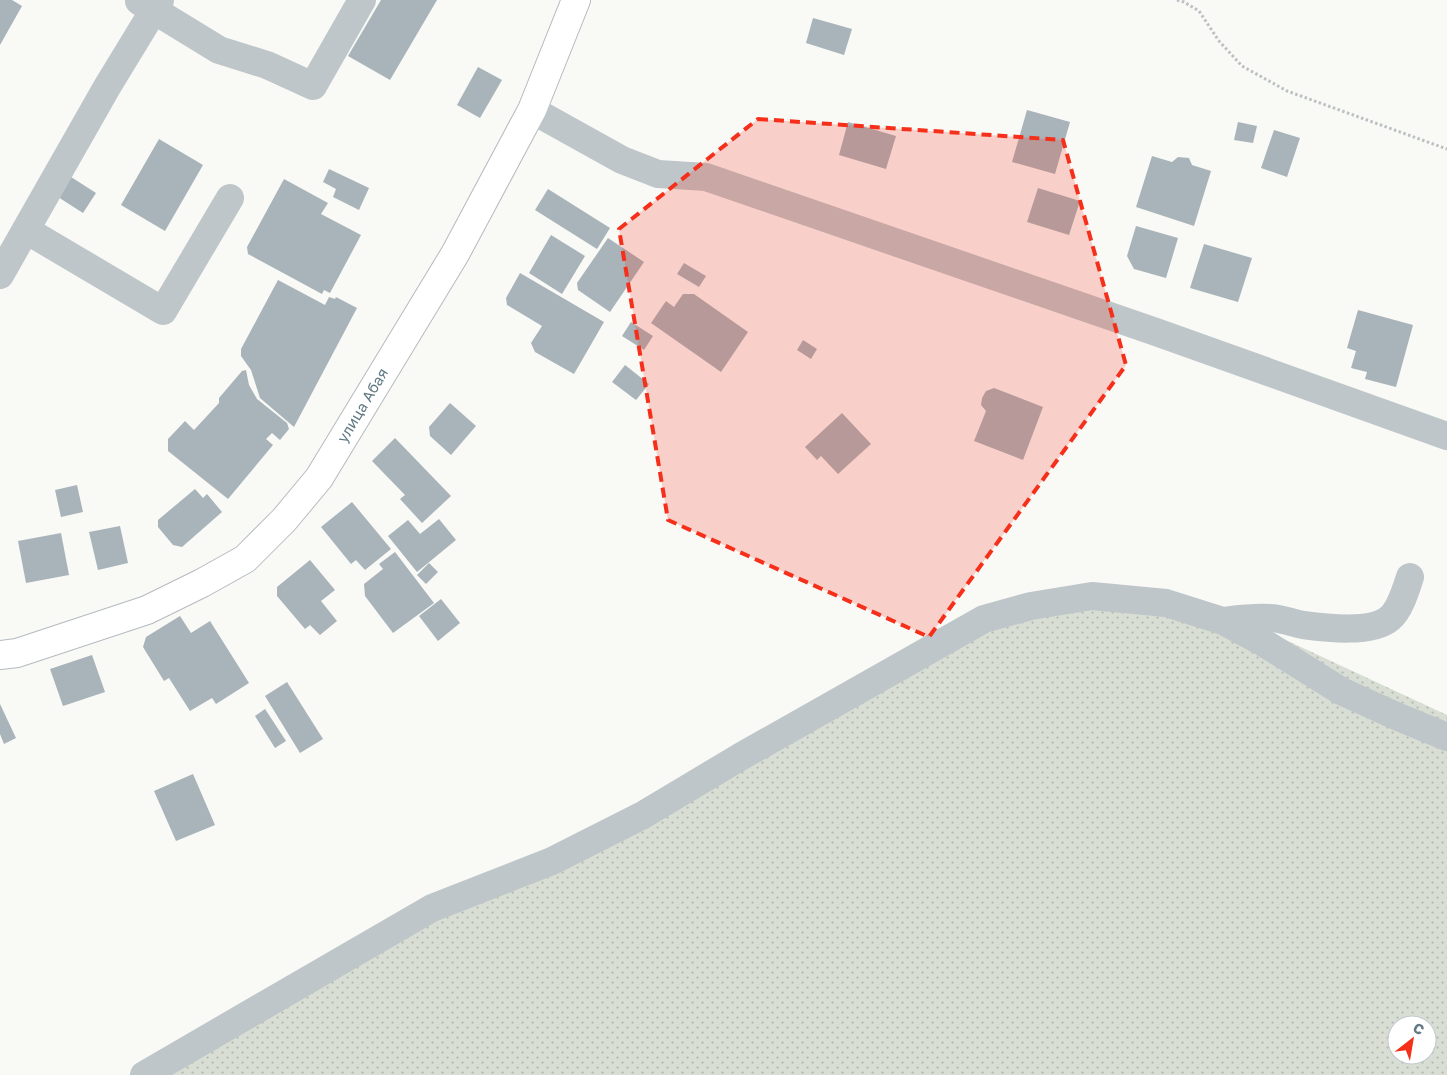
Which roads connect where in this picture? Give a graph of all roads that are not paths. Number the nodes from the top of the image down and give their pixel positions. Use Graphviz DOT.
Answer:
graph roads {
  1 [pos="576,0"];
  2 [pos="360,1"];
  3 [pos="151,3"];
  4 [pos="532,110"];
  5 [pos="230,198"];
  6 [pos="26,230"];
  7 [pos="0,275"];
  8 [pos="1447,436"];
  9 [pos="1410,577"];
  10 [pos="1223,621"];
  11 [pos="0,655"];
  12 [pos="1447,737"];
  13 [pos="144,1075"];
  1 -- 4 [label="main road, улица Абая"];
  2 -- 3 [label="street"];
  3 -- 6 [label="street"];
  4 -- 8 [label="street"];
  4 -- 11 [label="main road, улица Абая"];
  5 -- 6 [label="street"];
  6 -- 7 [label="street"];
  9 -- 10 [label="street"];
  10 -- 12 [label="street"];
  10 -- 13 [label="street"];
}
